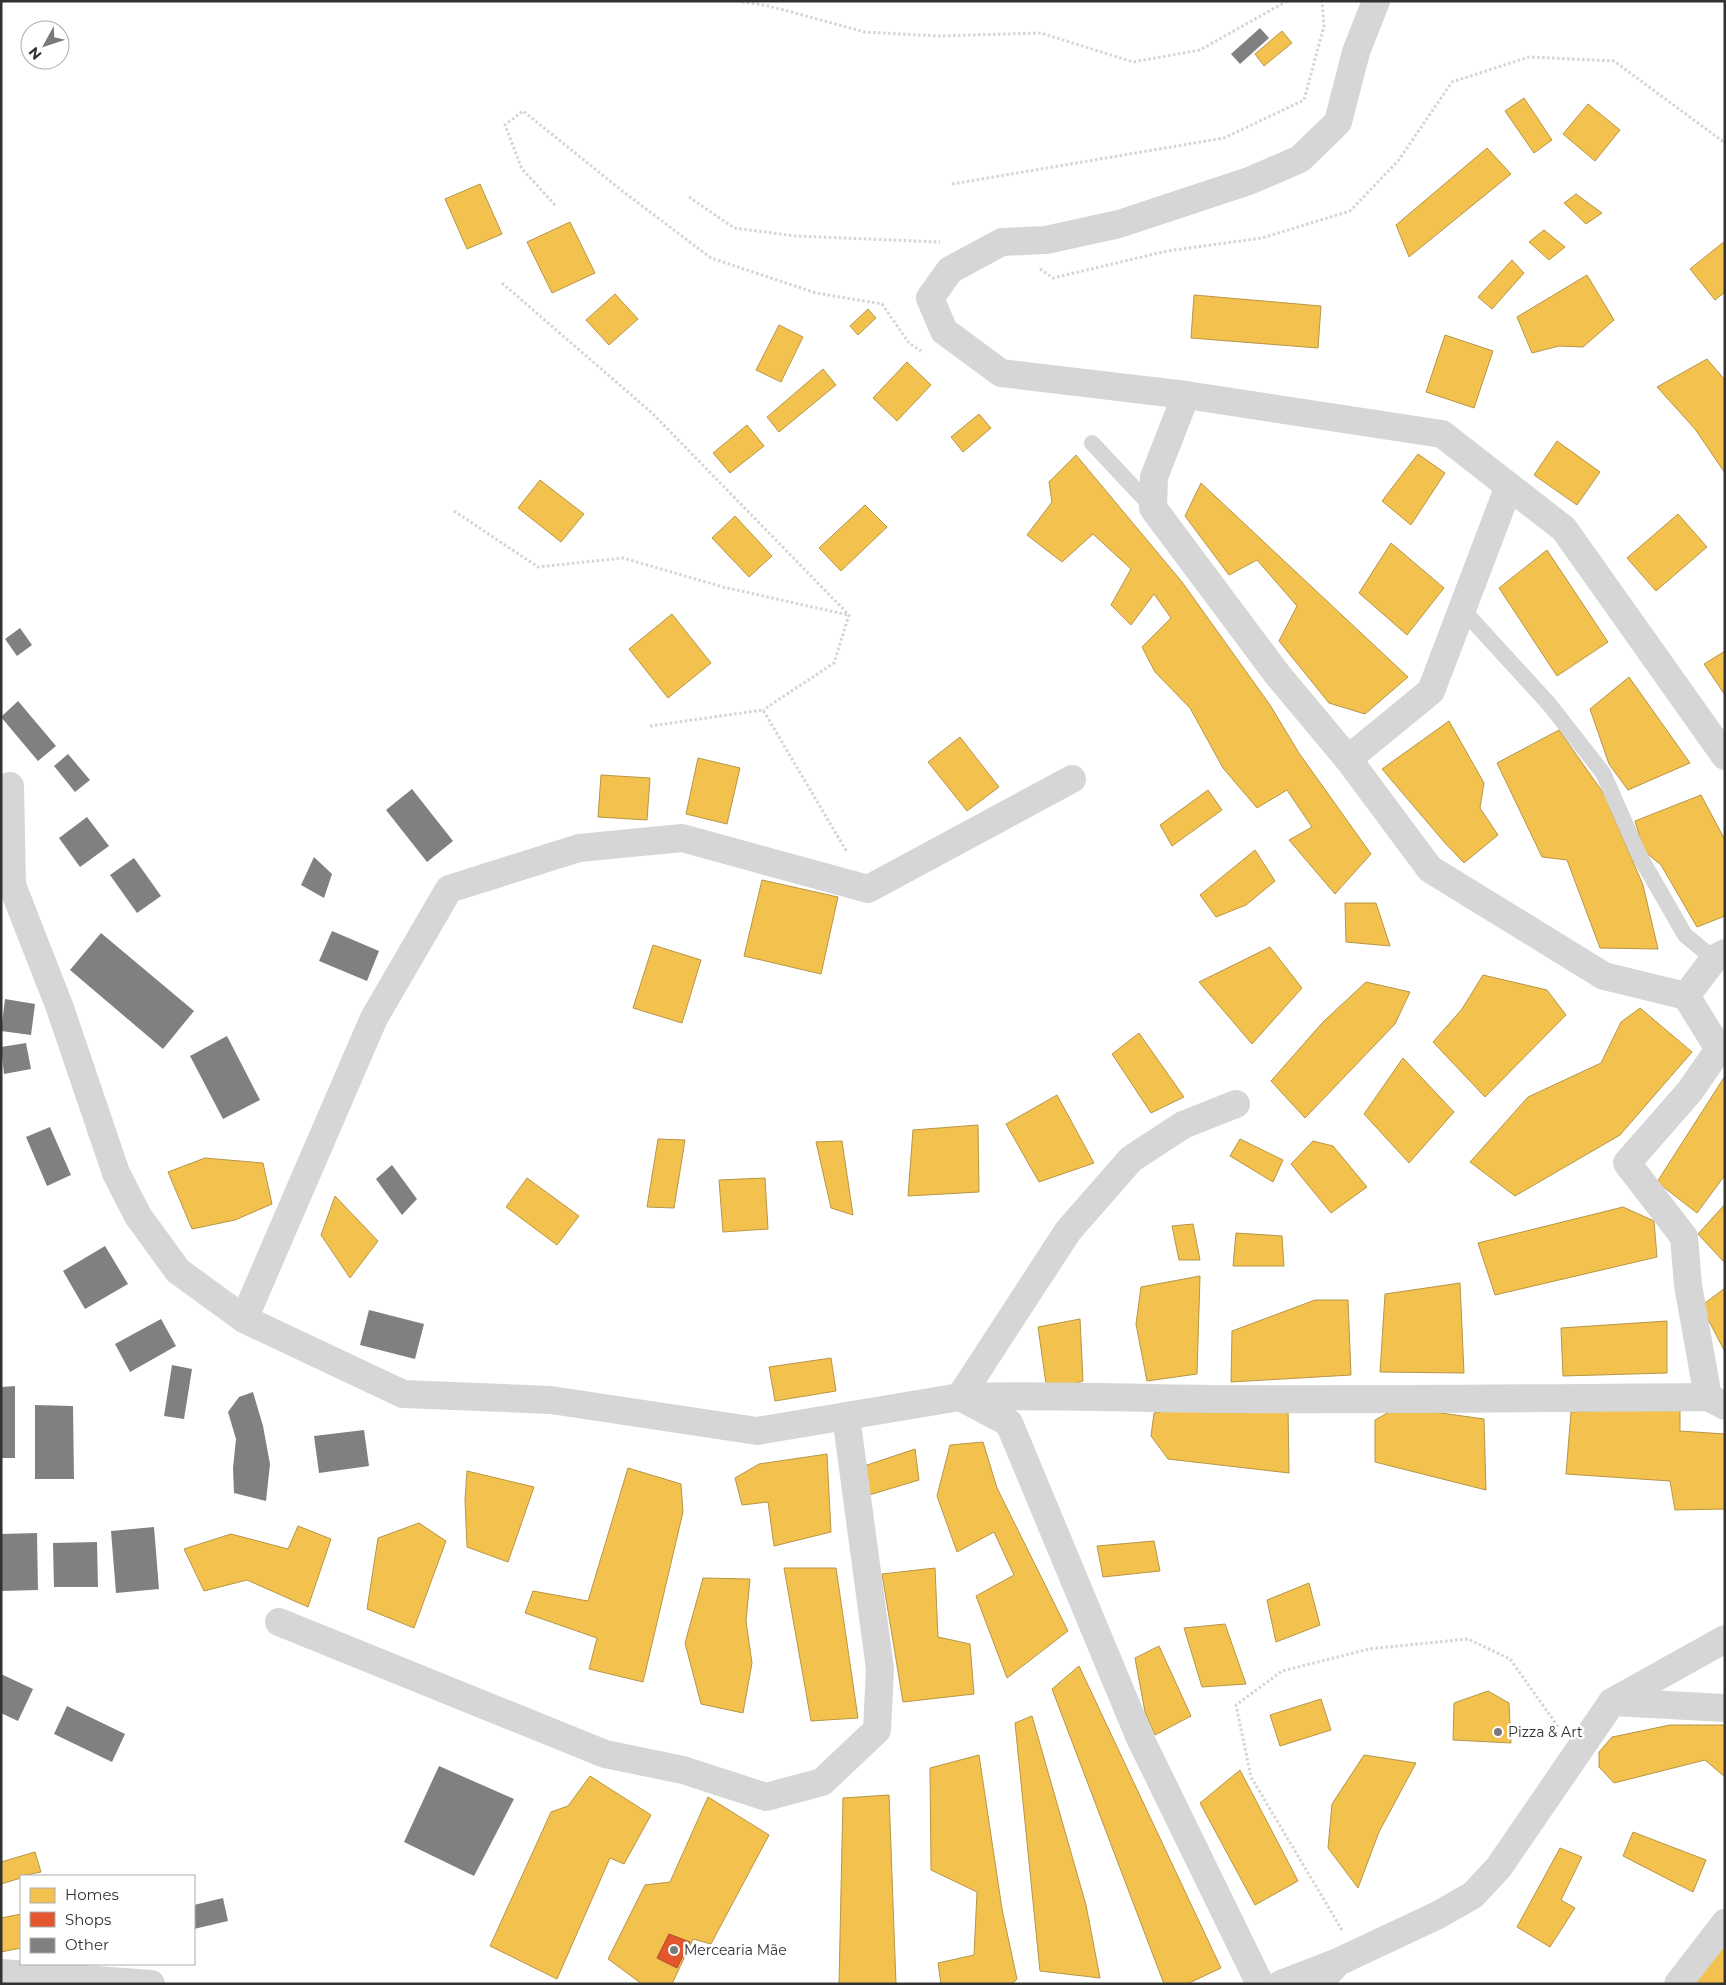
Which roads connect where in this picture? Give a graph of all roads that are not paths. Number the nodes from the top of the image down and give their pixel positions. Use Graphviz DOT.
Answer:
graph roads {
  1 [pos="1376,1"];
  2 [pos="1186,396"];
  3 [pos="1092,443"];
  4 [pos="1509,486"];
  5 [pos="1153,508"];
  6 [pos="1462,609"];
  7 [pos="1725,756"];
  8 [pos="1348,759"];
  9 [pos="1072,779"];
  10 [pos="10,786"];
  11 [pos="1720,956"];
  12 [pos="1686,996"];
  13 [pos="1236,1104"];
  14 [pos="244,1320"];
  15 [pos="960,1397"];
  16 [pos="1716,1402"];
  17 [pos="846,1416"];
  18 [pos="279,1622"];
  19 [pos="1725,1639"];
  20 [pos="1612,1702"];
  21 [pos="1725,1708"];
  22 [pos="1725,1923"];
  23 [pos="1347,1958"];
  24 [pos="1,1973"];
  25 [pos="151,1984"];
  26 [pos="1260,1984"];
  27 [pos="1282,1984"];
  28 [pos="1318,1984"];
  29 [pos="1678,1984"];
  1 -- 2 [label="street"];
  2 -- 4 [label="street"];
  2 -- 5 [label="street"];
  3 -- 5 [label="lane"];
  4 -- 6 [label="street"];
  4 -- 7 [label="street"];
  5 -- 8 [label="street"];
  6 -- 8 [label="street"];
  6 -- 11 [label="lane"];
  8 -- 12 [label="street"];
  9 -- 14 [label="street"];
  10 -- 14 [label="street"];
  11 -- 12 [label="street"];
  12 -- 16 [label="street"];
  13 -- 15 [label="street"];
  14 -- 17 [label="street"];
  15 -- 16 [label="street"];
  15 -- 17 [label="street"];
  15 -- 26 [label="street"];
  17 -- 18 [label="street"];
  19 -- 20 [label="street"];
  20 -- 21 [label="street"];
  20 -- 23 [label="street"];
  22 -- 29 [label="street"];
  23 -- 27 [label="street"];
  23 -- 28 [label="street"];
  24 -- 25 [label="street"];
}
